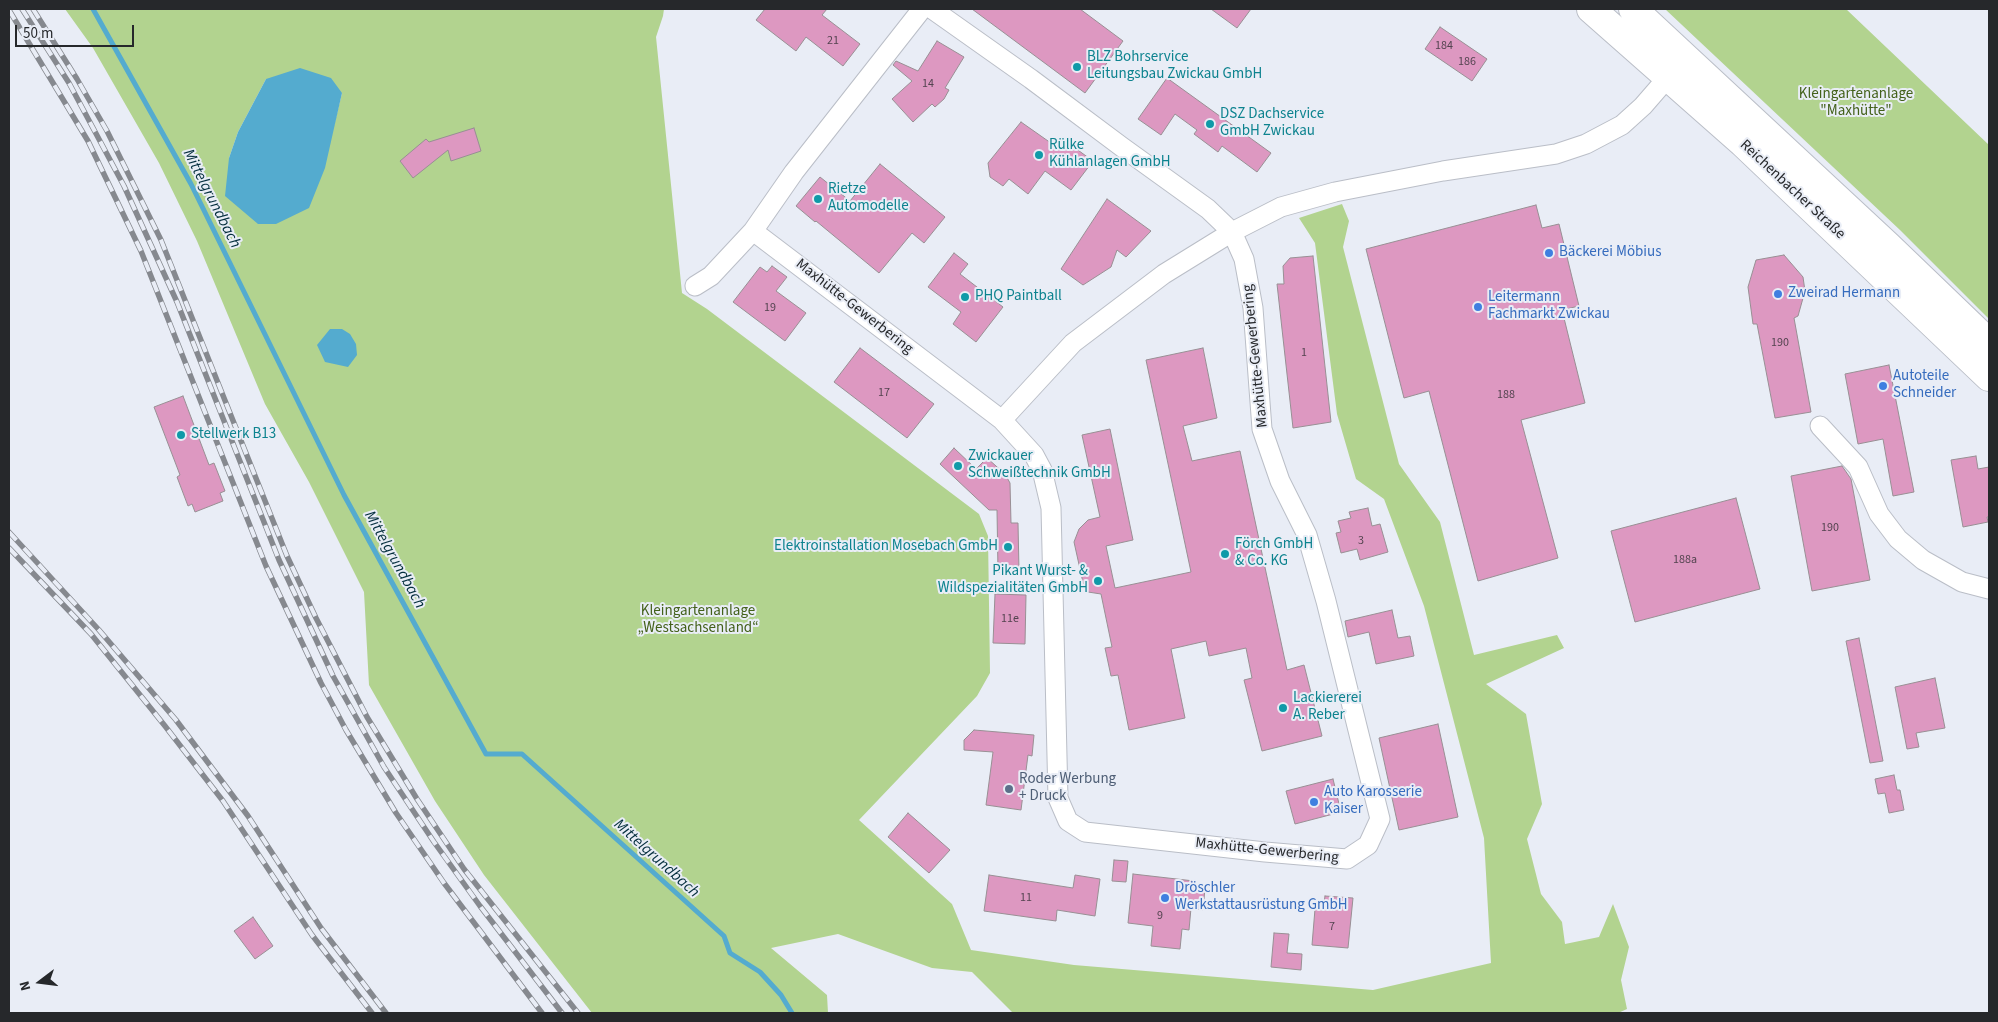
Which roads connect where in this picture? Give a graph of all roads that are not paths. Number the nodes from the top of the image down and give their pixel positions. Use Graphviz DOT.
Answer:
graph roads {
  1 [pos="922,9"];
  2 [pos="932,9"];
  3 [pos="1591,9"];
  4 [pos="1633,9"];
  5 [pos="1676,67"];
  6 [pos="753,231"];
  7 [pos="1232,232"];
  8 [pos="695,286"];
  9 [pos="1989,343"];
  10 [pos="1989,377"];
  11 [pos="1002,420"];
  12 [pos="1820,426"];
  13 [pos="1989,589"];
  1 -- 6 [label="street"];
  2 -- 7 [label="street, Maxhütte-Gewerbering"];
  3 -- 5 [label="main road, Reichenbacher Straße"];
  4 -- 5 [label="main road, Reichenbacher Straße"];
  5 -- 7 [label="street"];
  5 -- 9 [label="main road, Reichenbacher Straße"];
  5 -- 10 [label="main road, Reichenbacher Straße"];
  6 -- 8 [label="street"];
  6 -- 11 [label="street, Maxhütte-Gewerbering"];
  7 -- 11 [label="street"];
  7 -- 11 [label="street, Maxhütte-Gewerbering"];
  12 -- 13 [label="street"];
}
